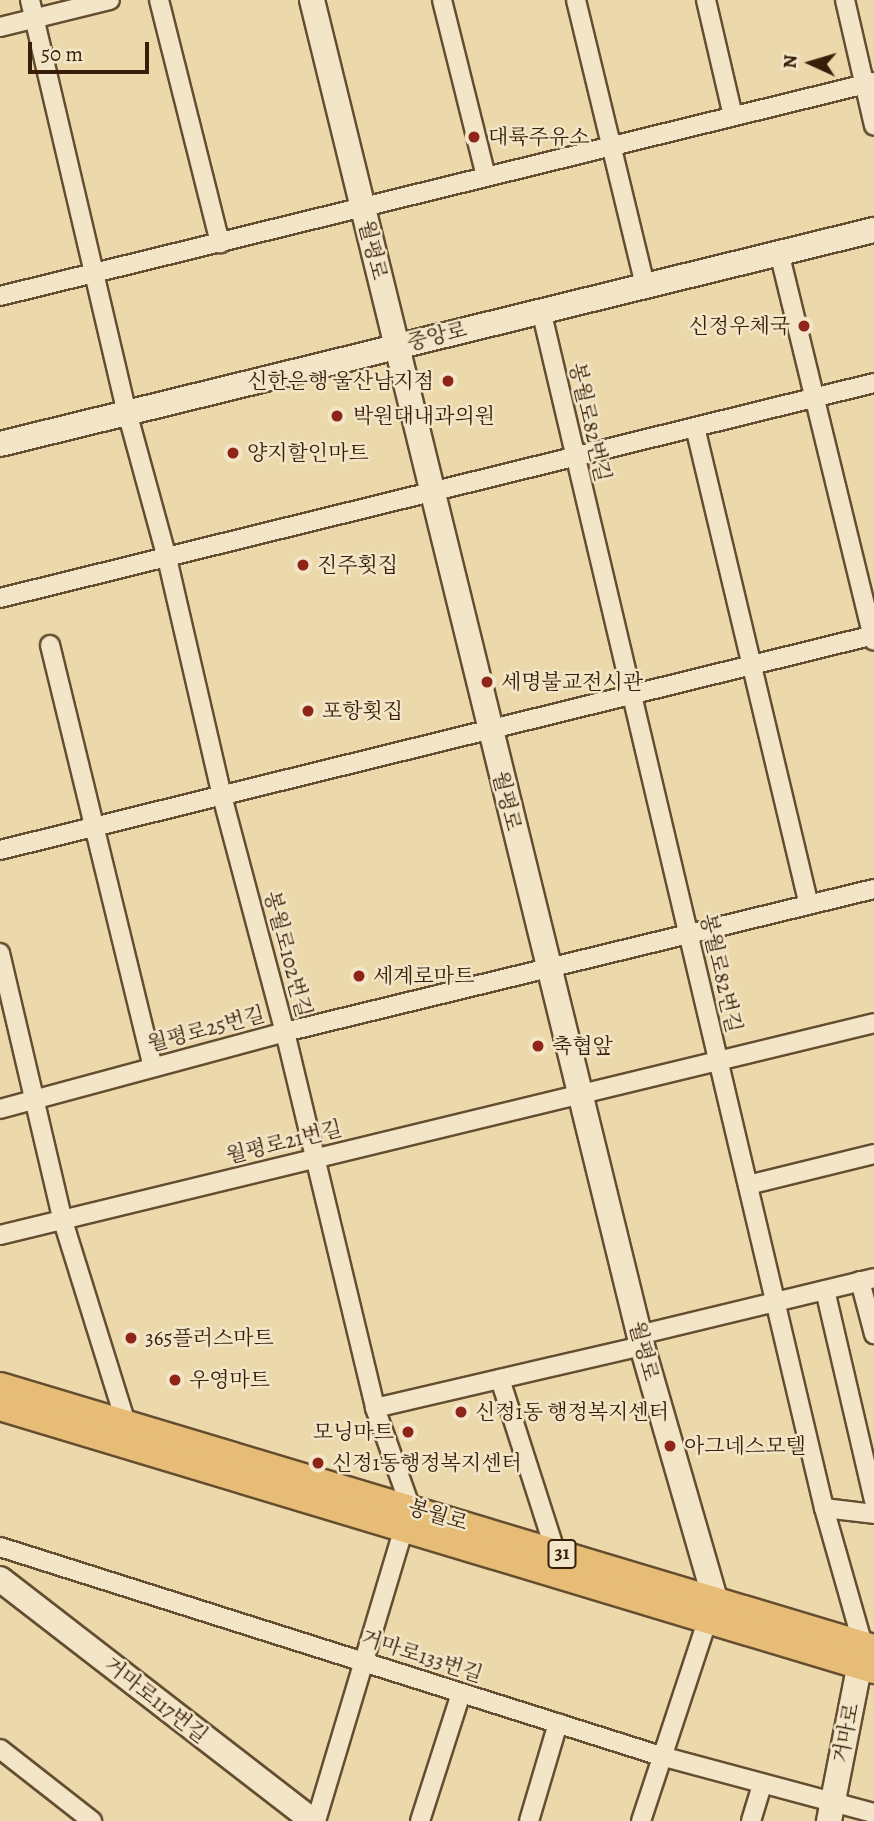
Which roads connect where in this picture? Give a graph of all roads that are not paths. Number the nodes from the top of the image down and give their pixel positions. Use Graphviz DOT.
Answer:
graph roads {
  1 [pos="30,0"];
  2 [pos="110,0"];
  3 [pos="159,0"];
  4 [pos="312,0"];
  5 [pos="442,0"];
  6 [pos="576,0"];
  7 [pos="706,0"];
  8 [pos="845,0"];
  9 [pos="35,19"];
  10 [pos="0,27"];
  11 [pos="869,84"];
  12 [pos="733,116"];
  13 [pos="874,126"];
  14 [pos="611,146"];
  15 [pos="486,176"];
  16 [pos="363,208"];
  17 [pos="874,230"];
  18 [pos="219,243"];
  19 [pos="779,252"];
  20 [pos="94,273"];
  21 [pos="645,285"];
  22 [pos="0,296"];
  23 [pos="541,310"];
  24 [pos="397,346"];
  25 [pos="874,383"];
  26 [pos="814,398"];
  27 [pos="127,412"];
  28 [pos="695,427"];
  29 [pos="0,444"];
  30 [pos="575,457"];
  31 [pos="434,492"];
  32 [pos="167,558"];
  33 [pos="0,598"];
  34 [pos="873,637"];
  35 [pos="50,645"];
  36 [pos="752,665"];
  37 [pos="632,695"];
  38 [pos="489,730"];
  39 [pos="222,796"];
  40 [pos="95,827"];
  41 [pos="0,850"];
  42 [pos="874,889"];
  43 [pos="809,904"];
  44 [pos="688,932"];
  45 [pos="0,953"];
  46 [pos="547,965"];
  47 [pos="874,1023"];
  48 [pos="285,1031"];
  49 [pos="718,1060"];
  50 [pos="153,1067"];
  51 [pos="579,1094"];
  52 [pos="37,1098"];
  53 [pos="0,1109"];
  54 [pos="874,1154"];
  55 [pos="314,1158"];
  56 [pos="748,1185"];
  57 [pos="63,1220"];
  58 [pos="0,1236"];
  59 [pos="867,1279"];
  60 [pos="825,1290"];
  61 [pos="775,1302"];
  62 [pos="874,1334"];
  63 [pos="641,1341"];
  64 [pos="500,1379"];
  65 [pos="0,1386"];
  66 [pos="0,1407"];
  67 [pos="375,1408"];
  68 [pos="126,1423"];
  69 [pos="874,1500"];
  70 [pos="353,1501"];
  71 [pos="824,1508"];
  72 [pos="874,1514"];
  73 [pos="407,1517"];
  74 [pos="0,1547"];
  75 [pos="556,1552"];
  76 [pos="0,1579"];
  77 [pos="711,1609"];
  78 [pos="867,1657"];
  79 [pos="365,1662"];
  80 [pos="461,1693"];
  81 [pos="558,1723"];
  82 [pos="0,1749"];
  83 [pos="661,1756"];
  84 [pos="762,1784"];
  85 [pos="831,1811"];
  86 [pos="874,1813"];
  87 [pos="92,1821"];
  88 [pos="314,1821"];
  89 [pos="420,1821"];
  90 [pos="528,1821"];
  91 [pos="641,1821"];
  92 [pos="751,1821"];
  1 -- 9 [label="street, 봉월로102번길"];
  2 -- 9 [label="street"];
  3 -- 18 [label="street"];
  4 -- 16 [label="main road, 월평로"];
  5 -- 15 [label="street"];
  6 -- 14 [label="street"];
  7 -- 12 [label="street"];
  8 -- 11 [label="street"];
  9 -- 10 [label="street"];
  9 -- 20 [label="street, 봉월로102번길"];
  11 -- 12 [label="street"];
  11 -- 13 [label="street"];
  12 -- 14 [label="street"];
  14 -- 15 [label="street"];
  14 -- 21 [label="street"];
  15 -- 16 [label="street"];
  16 -- 18 [label="street"];
  16 -- 24 [label="main road, 월평로"];
  17 -- 19 [label="main road, 중앙로"];
  18 -- 20 [label="street"];
  19 -- 21 [label="main road, 중앙로"];
  19 -- 26 [label="street"];
  20 -- 22 [label="street"];
  20 -- 27 [label="street, 봉월로102번길"];
  21 -- 23 [label="main road, 중앙로"];
  23 -- 24 [label="main road, 중앙로"];
  23 -- 30 [label="street, 봉월로82번길"];
  24 -- 27 [label="main road, 중앙로"];
  24 -- 31 [label="main road, 월평로"];
  25 -- 26 [label="street"];
  26 -- 28 [label="street"];
  26 -- 34 [label="street"];
  27 -- 29 [label="main road, 중앙로"];
  27 -- 32 [label="street, 봉월로102번길"];
  28 -- 30 [label="street"];
  28 -- 36 [label="street"];
  30 -- 31 [label="street"];
  30 -- 37 [label="street, 봉월로82번길"];
  31 -- 32 [label="street"];
  31 -- 38 [label="main road, 월평로"];
  32 -- 33 [label="street"];
  32 -- 39 [label="street, 봉월로102번길"];
  34 -- 36 [label="street"];
  35 -- 40 [label="street"];
  36 -- 37 [label="street"];
  36 -- 43 [label="street"];
  37 -- 38 [label="street"];
  37 -- 44 [label="street, 봉월로82번길"];
  38 -- 39 [label="street"];
  38 -- 46 [label="main road, 월평로"];
  39 -- 40 [label="street"];
  39 -- 48 [label="street, 봉월로102번길"];
  40 -- 41 [label="street"];
  40 -- 50 [label="street"];
  42 -- 43 [label="street, 월평로25번길"];
  43 -- 44 [label="street, 월평로25번길"];
  44 -- 46 [label="street, 월평로25번길"];
  44 -- 49 [label="street, 봉월로82번길"];
  45 -- 52 [label="street"];
  46 -- 48 [label="street, 월평로25번길"];
  46 -- 51 [label="main road, 월평로"];
  47 -- 49 [label="street, 월평로21번길"];
  48 -- 50 [label="street, 월평로25번길"];
  48 -- 55 [label="street, 봉월로102번길"];
  49 -- 51 [label="street, 월평로21번길"];
  49 -- 56 [label="street, 봉월로82번길"];
  50 -- 52 [label="street, 월평로25번길"];
  51 -- 55 [label="street, 월평로21번길"];
  51 -- 63 [label="main road, 월평로"];
  52 -- 53 [label="street, 월평로25번길"];
  52 -- 57 [label="street"];
  54 -- 56 [label="street"];
  55 -- 57 [label="street, 월평로21번길"];
  55 -- 67 [label="street, 봉월로102번길"];
  56 -- 61 [label="street, 봉월로82번길"];
  57 -- 58 [label="street, 월평로21번길"];
  57 -- 68 [label="street"];
  59 -- 60 [label="street"];
  59 -- 62 [label="street"];
  60 -- 61 [label="street"];
  60 -- 69 [label="street"];
  61 -- 63 [label="street"];
  61 -- 71 [label="street, 봉월로82번길"];
  63 -- 64 [label="street"];
  63 -- 77 [label="main road, 월평로"];
  64 -- 67 [label="street"];
  64 -- 75 [label="street"];
  65 -- 68 [label="main road, 봉월로 / 31"];
  66 -- 70 [label="main road"];
  67 -- 73 [label="street, 봉월로102번길"];
  68 -- 70 [label="main road, 봉월로 / 31"];
  70 -- 73 [label="main road, 봉월로 / 31"];
  71 -- 72 [label="street"];
  71 -- 78 [label="street, 봉월로82번길"];
  73 -- 75 [label="main road, 봉월로 / 31"];
  73 -- 77 [label="main road"];
  73 -- 79 [label="street"];
  74 -- 79 [label="street, 거마로133번길"];
  75 -- 77 [label="main road, 봉월로 / 31"];
  76 -- 88 [label="main road, 거마로117번길"];
  77 -- 78 [label="main road, 봉월로 / 31"];
  77 -- 83 [label="street"];
  78 -- 85 [label="main road, 거마로"];
  79 -- 80 [label="street, 거마로133번길"];
  79 -- 88 [label="street"];
  80 -- 81 [label="street, 거마로133번길"];
  80 -- 89 [label="street"];
  81 -- 83 [label="street, 거마로133번길"];
  81 -- 90 [label="street"];
  82 -- 87 [label="street"];
  83 -- 84 [label="street, 거마로133번길"];
  83 -- 91 [label="street"];
  84 -- 85 [label="street, 거마로133번길"];
  84 -- 92 [label="street"];
  85 -- 86 [label="street, 거마로133번길"];
}
